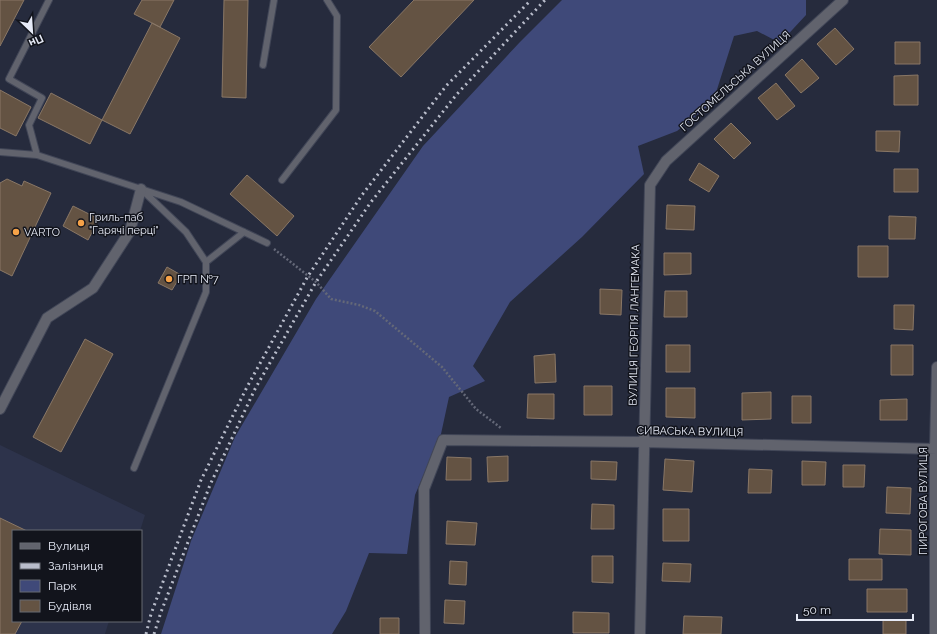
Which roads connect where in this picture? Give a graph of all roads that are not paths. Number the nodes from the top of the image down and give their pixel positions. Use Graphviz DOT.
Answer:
graph roads {
  1 [pos="49,0"];
  2 [pos="274,0"];
  3 [pos="327,0"];
  4 [pos="843,0"];
  5 [pos="263,65"];
  6 [pos="0,152"];
  7 [pos="37,154"];
  8 [pos="282,180"];
  9 [pos="650,185"];
  10 [pos="141,188"];
  11 [pos="244,232"];
  12 [pos="267,243"];
  13 [pos="206,262"];
  14 [pos="937,367"];
  15 [pos="0,409"];
  16 [pos="643,442"];
  17 [pos="936,448"];
  18 [pos="134,468"];
  19 [pos="424,634"];
  20 [pos="640,634"];
  21 [pos="935,634"];
  1 -- 7 [label="lane"];
  2 -- 5 [label="lane"];
  3 -- 8 [label="lane"];
  4 -- 9 [label="street, ГОСТОМЕЛЬСЬКА ВУЛИЦЯ"];
  6 -- 7 [label="lane"];
  7 -- 10 [label="lane"];
  9 -- 16 [label="street, ВУЛИЦЯ ГЕОРГІЯ ЛАНГЕМАКА"];
  10 -- 11 [label="lane"];
  10 -- 13 [label="lane"];
  10 -- 15 [label="street"];
  11 -- 12 [label="lane"];
  11 -- 13 [label="lane"];
  13 -- 18 [label="lane"];
  14 -- 17 [label="street, ПИРОГОВА ВУЛИЦЯ"];
  16 -- 17 [label="street, СИВАСЬКА ВУЛИЦЯ"];
  16 -- 19 [label="street, СИВАСЬКА ВУЛИЦЯ"];
  16 -- 20 [label="street, ВУЛИЦЯ ГЕОРГІЯ ЛАНГЕМАКА"];
  17 -- 21 [label="street, ПИРОГОВА ВУЛИЦЯ"];
}
